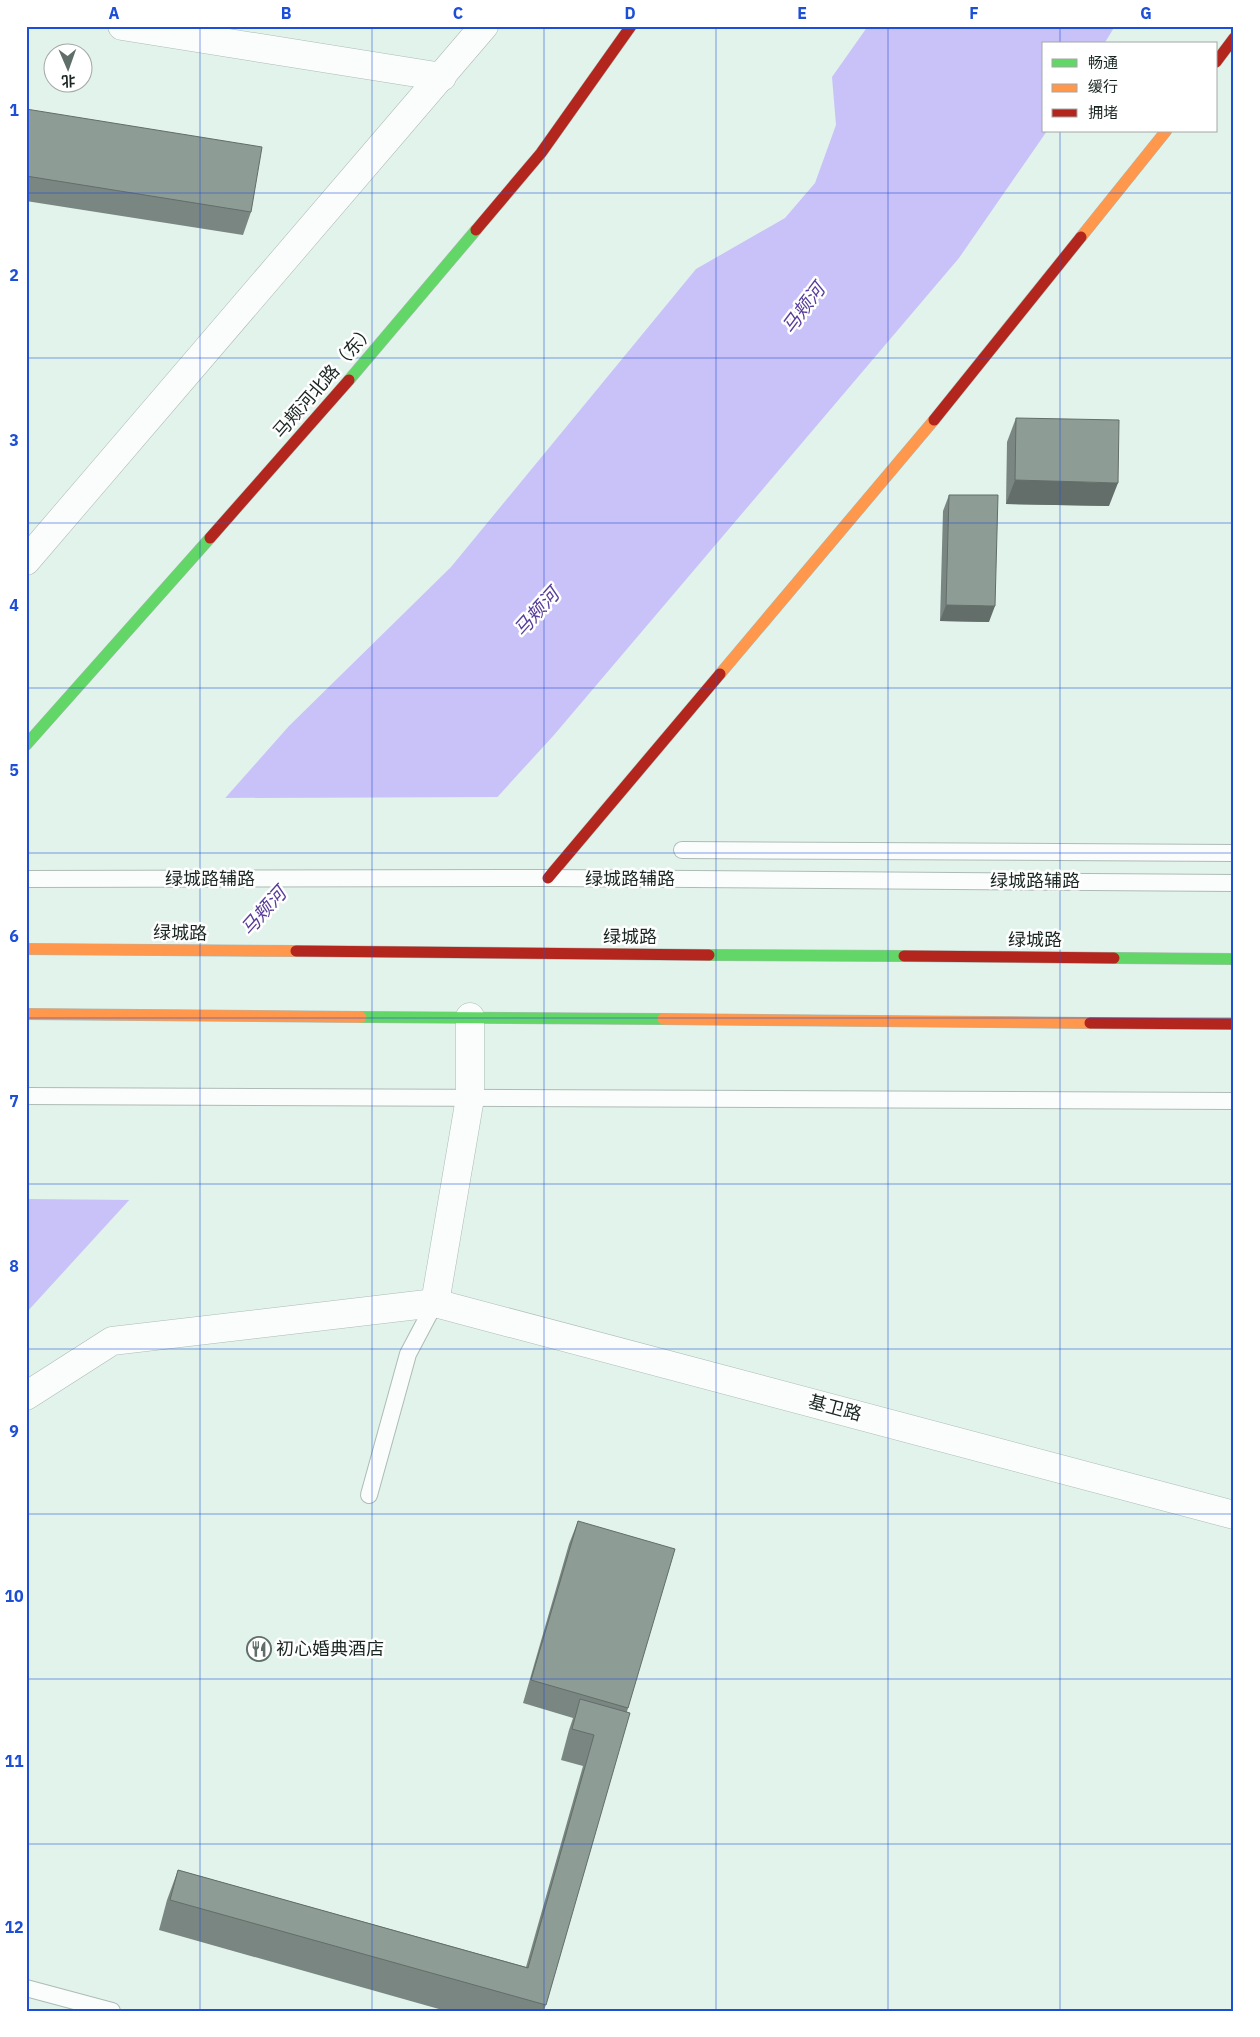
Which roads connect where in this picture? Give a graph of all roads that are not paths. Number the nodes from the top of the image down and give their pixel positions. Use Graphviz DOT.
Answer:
graph roads {
  1 [pos="122,26"];
  2 [pos="484,26"];
  3 [pos="631,26"];
  4 [pos="1234,38"];
  5 [pos="1218,59"];
  6 [pos="442,78"];
  7 [pos="1165,132"];
  8 [pos="28,557"];
  9 [pos="26,745"];
  10 [pos="682,850"];
  11 [pos="1234,853"];
  12 [pos="548,878"];
  13 [pos="26,879"];
  14 [pos="1234,883"];
  15 [pos="26,949"];
  16 [pos="1234,959"];
  17 [pos="26,1014"];
  18 [pos="470,1017"];
  19 [pos="1234,1024"];
  20 [pos="26,1096"];
  21 [pos="470,1098"];
  22 [pos="1234,1101"];
  23 [pos="435,1303"];
  24 [pos="26,1396"];
  25 [pos="369,1495"];
  26 [pos="1234,1515"];
  27 [pos="26,1988"];
  28 [pos="112,2011"];
  1 -- 6 [label="street"];
  2 -- 6 [label="street"];
  3 -- 9 [label="main road, 马颊河北路（东）"];
  4 -- 5 [label="main road"];
  6 -- 8 [label="street"];
  7 -- 12 [label="main road"];
  10 -- 11 [label="lane"];
  12 -- 13 [label="lane, 绿城路辅路"];
  12 -- 14 [label="lane, 绿城路辅路"];
  15 -- 16 [label="main road, 绿城路"];
  17 -- 18 [label="main road"];
  18 -- 19 [label="main road"];
  18 -- 21 [label="street"];
  20 -- 21 [label="lane"];
  21 -- 22 [label="lane"];
  21 -- 23 [label="street"];
  23 -- 24 [label="street"];
  23 -- 25 [label="lane"];
  23 -- 26 [label="street, 基卫路"];
  27 -- 28 [label="lane"];
}
